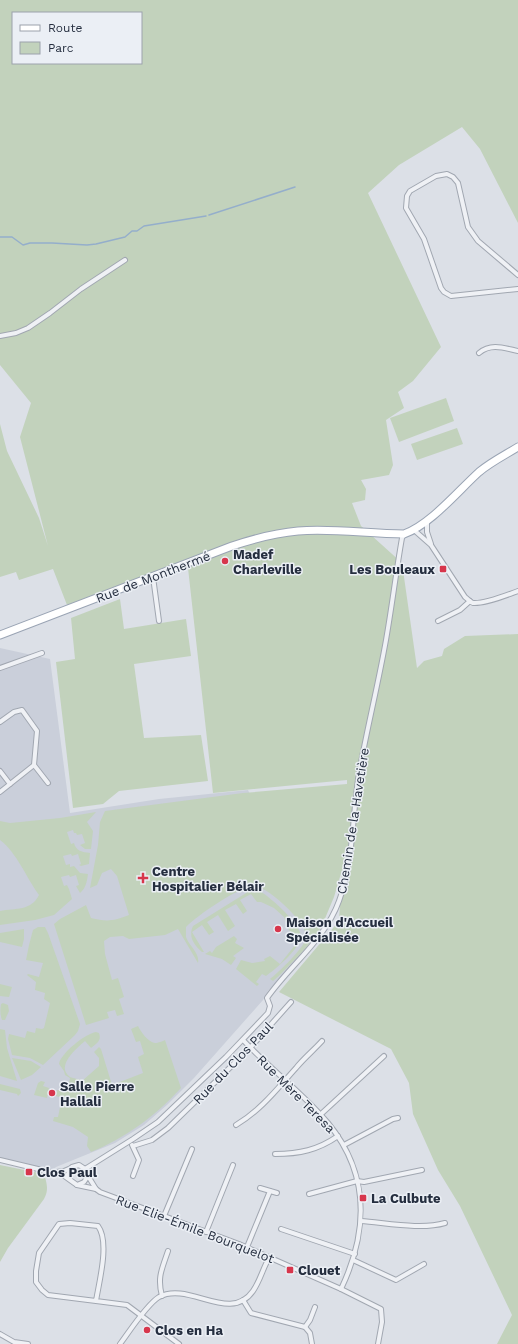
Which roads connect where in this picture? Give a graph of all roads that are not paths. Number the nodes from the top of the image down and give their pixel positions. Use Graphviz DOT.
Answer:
graph roads {
  1 [pos="125,260"];
  2 [pos="518,275"];
  3 [pos="518,289"];
  4 [pos="0,336"];
  5 [pos="518,351"];
  6 [pos="479,353"];
  7 [pos="518,447"];
  8 [pos="427,519"];
  9 [pos="414,530"];
  10 [pos="404,534"];
  11 [pos="431,545"];
  12 [pos="153,577"];
  13 [pos="518,591"];
  14 [pos="470,601"];
  15 [pos="159,621"];
  16 [pos="438,621"];
  17 [pos="0,635"];
  18 [pos="42,653"];
  19 [pos="0,668"];
  20 [pos="0,722"];
  21 [pos="34,765"];
  22 [pos="0,771"];
  23 [pos="48,783"];
  24 [pos="10,784"];
  25 [pos="0,792"];
  26 [pos="291,1002"];
  27 [pos="243,1040"];
  28 [pos="322,1041"];
  29 [pos="250,1048"];
  30 [pos="384,1056"];
  31 [pos="285,1080"];
  32 [pos="320,1114"];
  33 [pos="398,1118"];
  34 [pos="236,1125"];
  35 [pos="338,1136"];
  36 [pos="131,1141"];
  37 [pos="344,1145"];
  38 [pos="133,1146"];
  39 [pos="192,1149"];
  40 [pos="275,1154"];
  41 [pos="0,1160"];
  42 [pos="233,1165"];
  43 [pos="72,1168"];
  44 [pos="85,1168"];
  45 [pos="422,1170"];
  46 [pos="54,1173"];
  47 [pos="88,1176"];
  48 [pos="133,1176"];
  49 [pos="70,1179"];
  50 [pos="357,1180"];
  51 [pos="77,1185"];
  52 [pos="260,1188"];
  53 [pos="96,1189"];
  54 [pos="270,1191"];
  55 [pos="277,1193"];
  56 [pos="309,1194"];
  57 [pos="164,1216"];
  58 [pos="361,1221"];
  59 [pos="445,1223"];
  60 [pos="281,1229"];
  61 [pos="206,1232"];
  62 [pos="247,1247"];
  63 [pos="168,1251"];
  64 [pos="355,1254"];
  65 [pos="269,1258"];
  66 [pos="353,1260"];
  67 [pos="424,1264"];
  68 [pos="341,1289"];
  69 [pos="162,1296"];
  70 [pos="243,1300"];
  71 [pos="96,1301"];
  72 [pos="315,1308"];
  73 [pos="142,1315"];
  74 [pos="306,1326"];
  75 [pos="0,1334"];
  76 [pos="28,1344"];
  77 [pos="120,1344"];
  78 [pos="179,1344"];
  79 [pos="312,1344"];
  80 [pos="378,1344"];
  1 -- 4 [label="street"];
  2 -- 3 [label="street"];
  5 -- 6 [label="street"];
  7 -- 8 [label="main road, Rue de Monthermé"];
  8 -- 9 [label="main road, Rue de Monthermé"];
  8 -- 11 [label="street"];
  9 -- 10 [label="main road, Rue de Monthermé"];
  9 -- 11 [label="street"];
  10 -- 12 [label="main road, Rue de Monthermé"];
  10 -- 27 [label="street, Chemin de la Havetière"];
  11 -- 14 [label="street"];
  12 -- 15 [label="street"];
  12 -- 17 [label="main road, Rue de Monthermé"];
  13 -- 14 [label="street"];
  14 -- 16 [label="street"];
  18 -- 19 [label="street"];
  20 -- 21 [label="street"];
  21 -- 23 [label="street"];
  21 -- 24 [label="street"];
  22 -- 24 [label="street"];
  24 -- 25 [label="street"];
  26 -- 29 [label="street, Rue du Clos Paul"];
  27 -- 29 [label="street, Rue Mère Teresa"];
  27 -- 36 [label="street, Chemin de la Havetière"];
  28 -- 31 [label="street"];
  29 -- 31 [label="street, Rue Mère Teresa"];
  29 -- 38 [label="street, Rue du Clos Paul"];
  30 -- 32 [label="street"];
  31 -- 32 [label="street, Rue Mère Teresa"];
  31 -- 34 [label="street"];
  32 -- 35 [label="street, Rue Mère Teresa"];
  33 -- 37 [label="street"];
  35 -- 37 [label="street, Rue Mère Teresa"];
  35 -- 40 [label="street"];
  36 -- 38 [label="street"];
  36 -- 44 [label="street, Chemin de la Havetière"];
  37 -- 50 [label="street, Rue Mère Teresa"];
  38 -- 48 [label="street"];
  39 -- 57 [label="street"];
  41 -- 46 [label="street"];
  42 -- 61 [label="street"];
  43 -- 44 [label="street"];
  43 -- 46 [label="street"];
  43 -- 49 [label="street"];
  44 -- 47 [label="street"];
  45 -- 50 [label="street"];
  46 -- 49 [label="street"];
  47 -- 51 [label="street"];
  47 -- 53 [label="street"];
  49 -- 51 [label="street"];
  50 -- 56 [label="street"];
  50 -- 58 [label="street, Rue Mère Teresa"];
  51 -- 53 [label="street, Rue Elie-Émile Bourquelot"];
  52 -- 54 [label="street"];
  53 -- 57 [label="street, Rue Elie-Émile Bourquelot"];
  54 -- 55 [label="street"];
  54 -- 62 [label="street"];
  57 -- 61 [label="street, Rue Elie-Émile Bourquelot"];
  58 -- 59 [label="street"];
  58 -- 64 [label="street, Rue Mère Teresa"];
  60 -- 64 [label="street"];
  61 -- 62 [label="street, Rue Elie-Émile Bourquelot"];
  62 -- 65 [label="street, Rue Elie-Émile Bourquelot"];
  63 -- 69 [label="street"];
  64 -- 66 [label="street, Rue Mère Teresa"];
  65 -- 68 [label="street, Rue Elie-Émile Bourquelot"];
  65 -- 70 [label="street"];
  66 -- 67 [label="street"];
  66 -- 68 [label="street, Rue Mère Teresa"];
  68 -- 80 [label="street, Rue Elie-Émile Bourquelot"];
  69 -- 70 [label="street"];
  69 -- 73 [label="street"];
  70 -- 74 [label="street"];
  71 -- 71 [label="street"];
  71 -- 73 [label="street"];
  72 -- 74 [label="street"];
  73 -- 77 [label="street"];
  73 -- 78 [label="street"];
  74 -- 79 [label="street"];
  75 -- 76 [label="street"];
}
